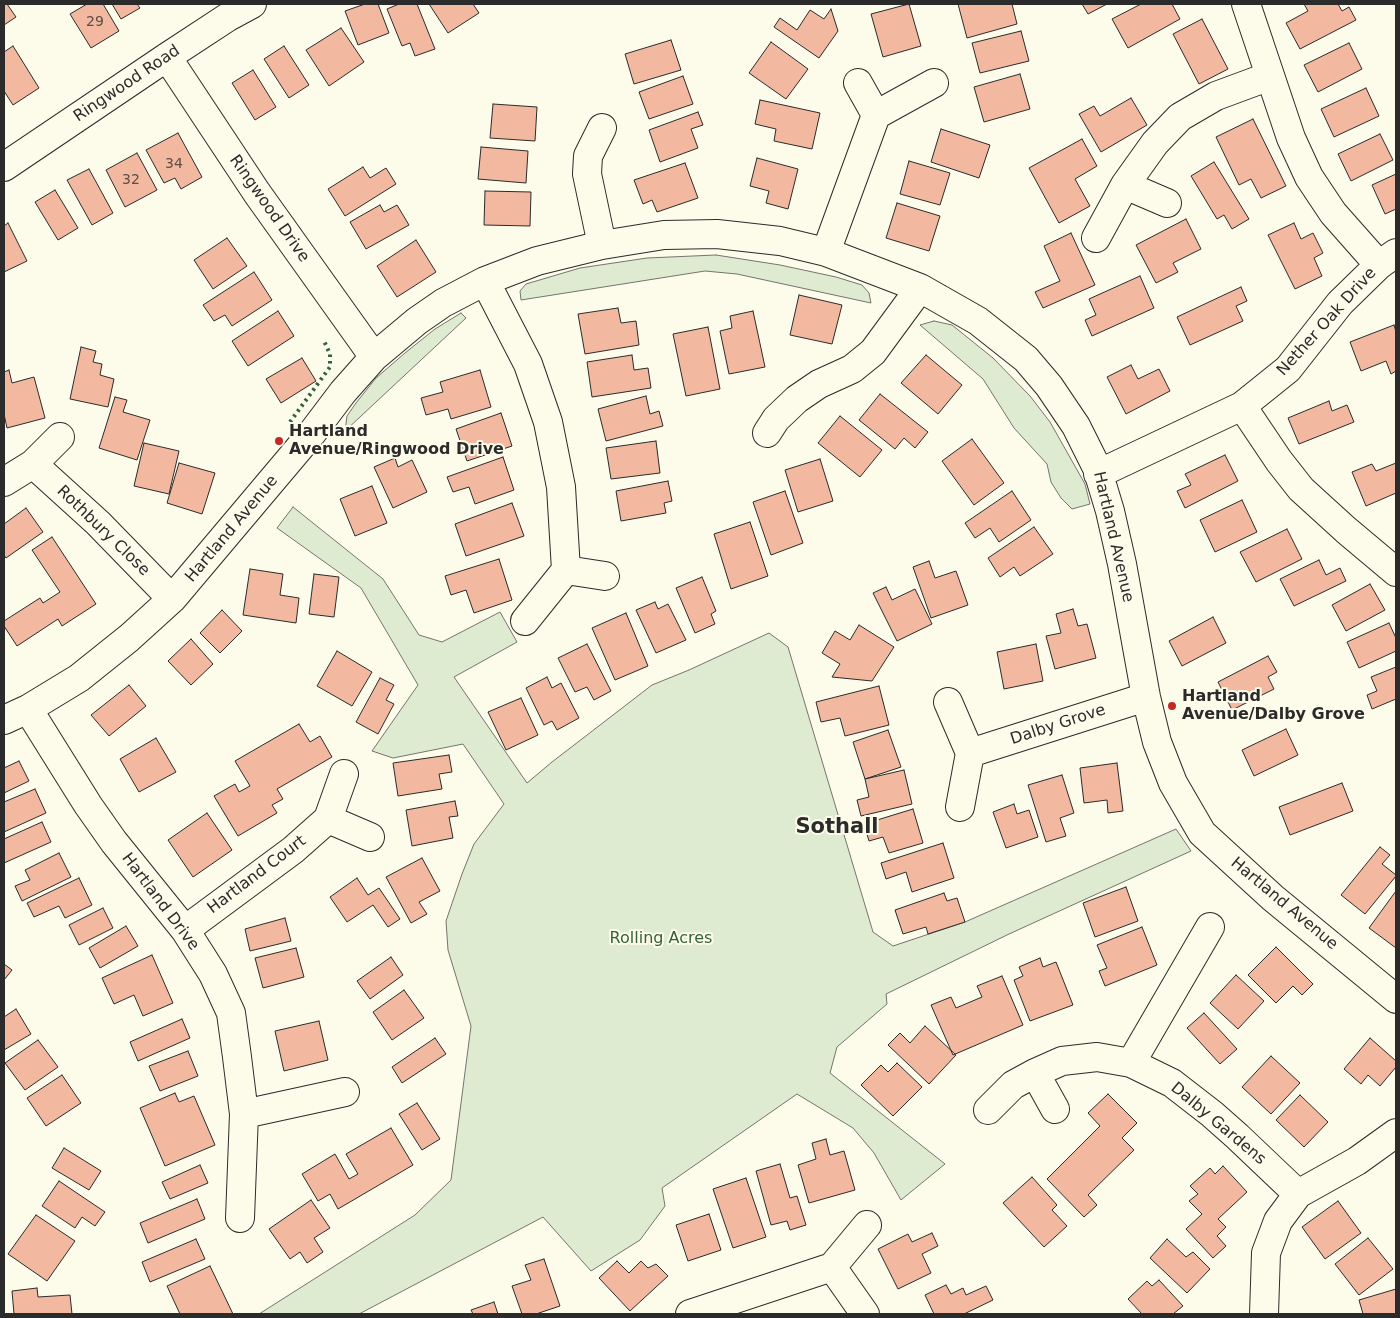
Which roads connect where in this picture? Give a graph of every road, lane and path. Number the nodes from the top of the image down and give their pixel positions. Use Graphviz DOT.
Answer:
graph roads {
  1 [pos="252,4"];
  2 [pos="1246,4"];
  3 [pos="167,57"];
  4 [pos="1270,76"];
  5 [pos="858,83"];
  6 [pos="934,83"];
  7 [pos="876,115"];
  8 [pos="602,128"];
  9 [pos="4,167"];
  10 [pos="1125,185"];
  11 [pos="1167,203"];
  12 [pos="1096,238"];
  13 [pos="602,245"];
  14 [pos="826,252"];
  15 [pos="1388,259"];
  16 [pos="485,281"];
  17 [pos="920,288"];
  18 [pos="374,357"];
  19 [pos="1242,406"];
  20 [pos="767,433"];
  21 [pos="60,437"];
  22 [pos="33,464"];
  23 [pos="1098,474"];
  24 [pos="4,482"];
  25 [pos="566,570"];
  26 [pos="1396,571"];
  27 [pos="605,576"];
  28 [pos="172,599"];
  29 [pos="525,621"];
  30 [pos="1146,697"];
  31 [pos="948,702"];
  32 [pos="28,709"];
  33 [pos="4,720"];
  34 [pos="970,753"];
  35 [pos="344,774"];
  36 [pos="960,807"];
  37 [pos="328,818"];
  38 [pos="370,838"];
  39 [pos="1210,927"];
  40 [pos="185,930"];
  41 [pos="1396,998"];
  42 [pos="1131,1064"];
  43 [pos="1035,1073"];
  44 [pos="345,1092"];
  45 [pos="1055,1109"];
  46 [pos="988,1110"];
  47 [pos="244,1114"];
  48 [pos="1396,1133"];
  49 [pos="1298,1194"];
  50 [pos="240,1218"];
  51 [pos="867,1225"];
  52 [pos="832,1266"];
  53 [pos="690,1314"];
  54 [pos="864,1314"];
  55 [pos="1264,1314"];
  1 -- 3 [label="street, Ringwood Road"];
  2 -- 4 [label="street"];
  3 -- 9 [label="street, Ringwood Road"];
  3 -- 18 [label="street, Ringwood Drive"];
  4 -- 10 [label="street"];
  4 -- 15 [label="street"];
  5 -- 7 [label="street"];
  6 -- 7 [label="street"];
  7 -- 14 [label="street"];
  8 -- 13 [label="street"];
  10 -- 11 [label="street"];
  10 -- 12 [label="street"];
  13 -- 14 [label="street, Hartland Avenue"];
  13 -- 16 [label="street, Hartland Avenue"];
  14 -- 17 [label="street, Hartland Avenue"];
  15 -- 19 [label="street, Nether Oak Drive"];
  16 -- 18 [label="street, Hartland Avenue"];
  16 -- 25 [label="street"];
  17 -- 20 [label="street"];
  17 -- 23 [label="street, Hartland Avenue"];
  18 -- 28 [label="street, Hartland Avenue"];
  19 -- 23 [label="street, Nether Oak Drive"];
  19 -- 26 [label="street"];
  21 -- 22 [label="street"];
  22 -- 24 [label="street"];
  22 -- 28 [label="street, Rothbury Close"];
  23 -- 30 [label="street, Hartland Avenue"];
  25 -- 27 [label="street"];
  25 -- 29 [label="street"];
  28 -- 32 [label="street, Hartland Avenue"];
  30 -- 34 [label="street, Dalby Grove"];
  30 -- 41 [label="street, Hartland Avenue"];
  31 -- 34 [label="street"];
  32 -- 33 [label="street, Hartland Avenue"];
  32 -- 40 [label="street, Hartland Drive"];
  34 -- 36 [label="street"];
  35 -- 37 [label="street, Hartland Court"];
  37 -- 38 [label="street"];
  37 -- 40 [label="street, Hartland Court"];
  39 -- 42 [label="street"];
  40 -- 47 [label="street, Hartland Drive"];
  42 -- 43 [label="street, Dalby Gardens"];
  42 -- 49 [label="street, Dalby Gardens"];
  43 -- 45 [label="street"];
  43 -- 46 [label="street, Dalby Gardens"];
  44 -- 47 [label="street"];
  47 -- 50 [label="street, Hartland Drive"];
  48 -- 49 [label="street"];
  49 -- 55 [label="street"];
  51 -- 52 [label="street"];
  52 -- 53 [label="street"];
  52 -- 54 [label="street"];
}
